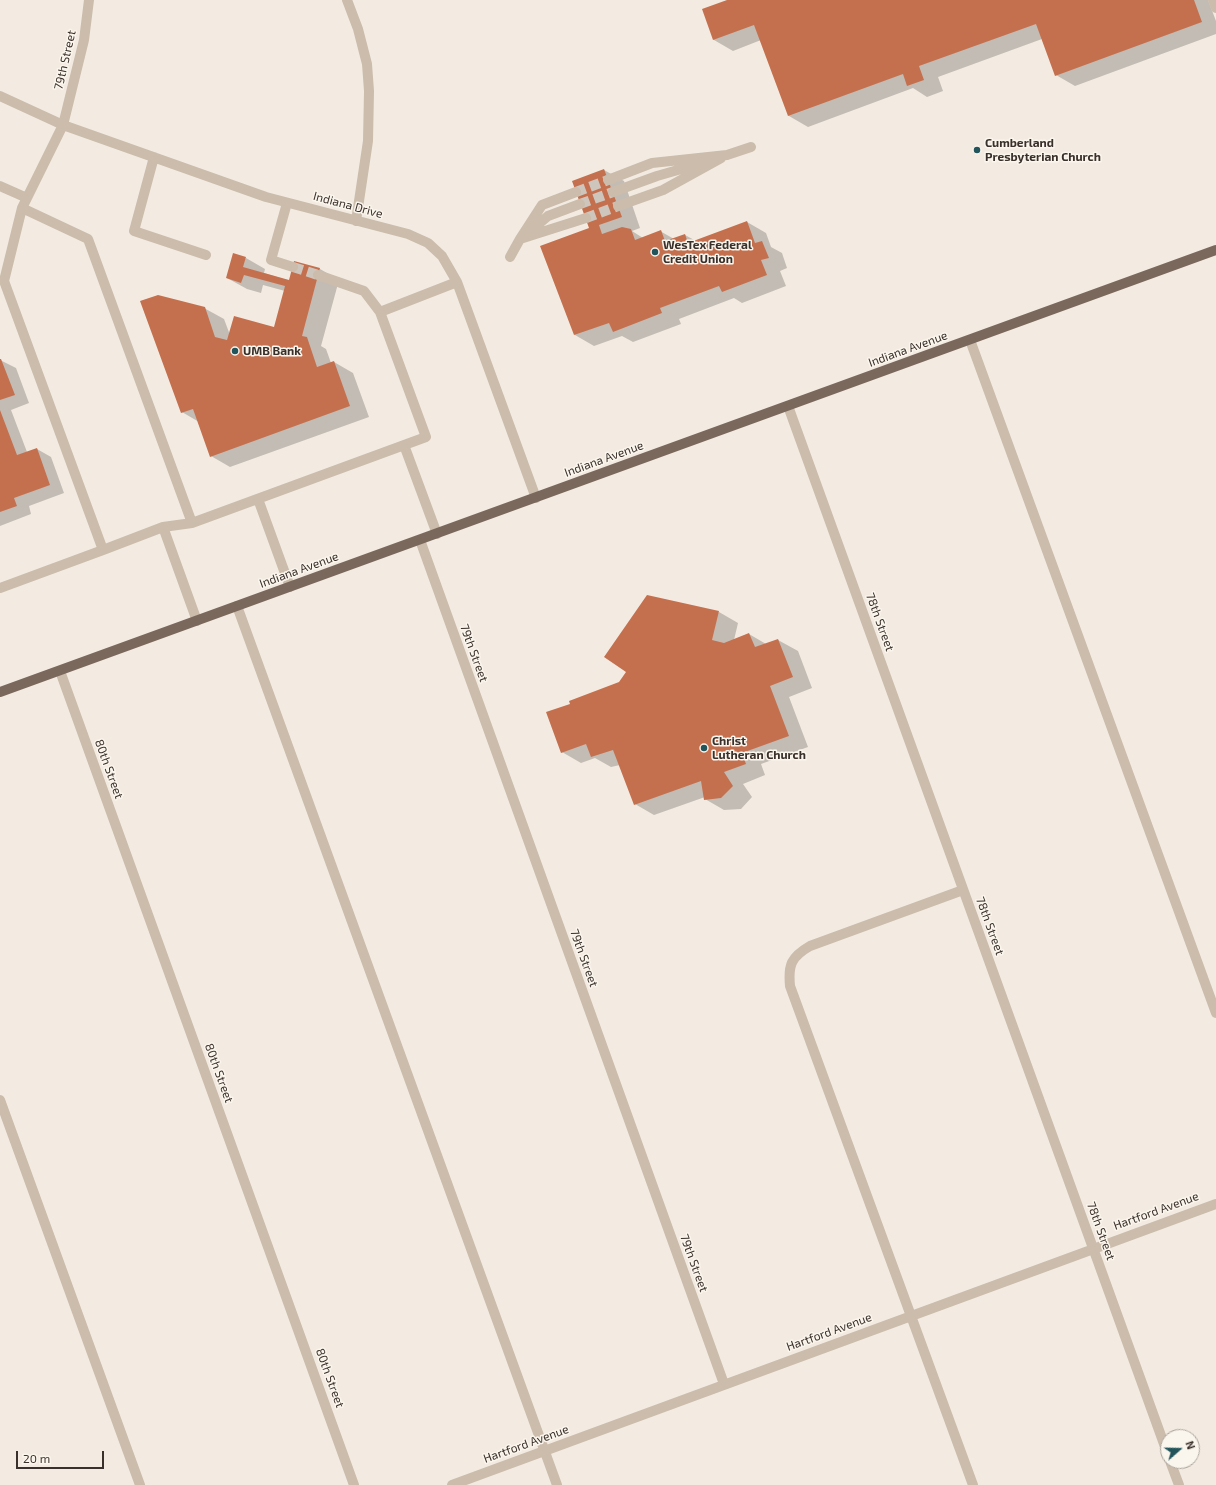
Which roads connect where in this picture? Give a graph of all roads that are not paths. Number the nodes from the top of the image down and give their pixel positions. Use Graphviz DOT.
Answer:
graph roads {
  1 [pos="89,0"];
  2 [pos="347,0"];
  3 [pos="1213,0"];
  4 [pos="1216,8"];
  5 [pos="0,96"];
  6 [pos="63,125"];
  7 [pos="751,146"];
  8 [pos="727,155"];
  9 [pos="154,157"];
  10 [pos="608,180"];
  11 [pos="0,186"];
  12 [pos="576,192"];
  13 [pos="613,192"];
  14 [pos="27,198"];
  15 [pos="287,203"];
  16 [pos="580,204"];
  17 [pos="618,206"];
  18 [pos="22,208"];
  19 [pos="586,218"];
  20 [pos="356,221"];
  21 [pos="520,240"];
  22 [pos="1216,250"];
  23 [pos="206,256"];
  24 [pos="510,257"];
  25 [pos="293,267"];
  26 [pos="318,275"];
  27 [pos="2,282"];
  28 [pos="457,282"];
  29 [pos="380,312"];
  30 [pos="970,340"];
  31 [pos="788,406"];
  32 [pos="404,445"];
  33 [pos="536,498"];
  34 [pos="258,499"];
  35 [pos="192,523"];
  36 [pos="163,527"];
  37 [pos="437,534"];
  38 [pos="420,540"];
  39 [pos="103,550"];
  40 [pos="290,587"];
  41 [pos="0,588"];
  42 [pos="237,606"];
  43 [pos="197,621"];
  44 [pos="60,671"];
  45 [pos="0,692"];
  46 [pos="963,890"];
  47 [pos="1216,1012"];
  48 [pos="0,1100"];
  49 [pos="1216,1204"];
  50 [pos="1093,1248"];
  51 [pos="910,1316"];
  52 [pos="724,1384"];
  53 [pos="1160,1433"];
  54 [pos="545,1451"];
  55 [pos="1173,1469"];
  56 [pos="140,1485"];
  57 [pos="354,1485"];
  58 [pos="452,1485"];
  59 [pos="557,1485"];
  60 [pos="973,1485"];
  61 [pos="1179,1485"];
  1 -- 6 [label="street, 79th Street"];
  2 -- 20 [label="street"];
  3 -- 4 [label="street"];
  5 -- 6 [label="street, Indiana Drive"];
  6 -- 9 [label="street, Indiana Drive"];
  6 -- 14 [label="street, 79th Street"];
  7 -- 8 [label="street"];
  8 -- 10 [label="street"];
  8 -- 13 [label="street"];
  8 -- 17 [label="street"];
  9 -- 15 [label="street, Indiana Drive"];
  9 -- 23 [label="street"];
  11 -- 14 [label="street"];
  12 -- 21 [label="street"];
  14 -- 18 [label="street, 79th Street"];
  15 -- 20 [label="street, Indiana Drive"];
  15 -- 25 [label="street"];
  16 -- 21 [label="street"];
  18 -- 27 [label="street, 79th Street"];
  18 -- 35 [label="street"];
  19 -- 21 [label="street"];
  20 -- 28 [label="street, Indiana Drive"];
  21 -- 24 [label="street"];
  22 -- 30 [label="main road, Indiana Avenue"];
  26 -- 29 [label="street"];
  27 -- 39 [label="street"];
  28 -- 29 [label="street"];
  28 -- 33 [label="street, Indiana Drive"];
  29 -- 32 [label="street"];
  30 -- 31 [label="main road, Indiana Avenue"];
  30 -- 47 [label="street"];
  31 -- 33 [label="main road, Indiana Avenue"];
  31 -- 46 [label="street, 78th Street"];
  32 -- 34 [label="street"];
  32 -- 37 [label="street"];
  33 -- 37 [label="main road, Indiana Avenue"];
  34 -- 35 [label="street"];
  34 -- 40 [label="street"];
  35 -- 36 [label="street"];
  36 -- 39 [label="street"];
  36 -- 43 [label="street"];
  37 -- 38 [label="main road, Indiana Avenue"];
  38 -- 40 [label="main road, Indiana Avenue"];
  38 -- 52 [label="street, 79th Street"];
  39 -- 41 [label="street"];
  40 -- 42 [label="main road, Indiana Avenue"];
  42 -- 43 [label="main road, Indiana Avenue"];
  42 -- 54 [label="street"];
  43 -- 44 [label="main road, Indiana Avenue"];
  44 -- 45 [label="main road, Indiana Avenue"];
  44 -- 57 [label="street, 80th Street"];
  46 -- 50 [label="street, 78th Street"];
  46 -- 51 [label="street"];
  48 -- 56 [label="street"];
  49 -- 50 [label="street, Hartford Avenue"];
  50 -- 51 [label="street, Hartford Avenue"];
  50 -- 53 [label="street, 78th Street"];
  51 -- 52 [label="street, Hartford Avenue"];
  51 -- 60 [label="street"];
  52 -- 54 [label="street, Hartford Avenue"];
  54 -- 58 [label="street, Hartford Avenue"];
  54 -- 59 [label="street"];
  55 -- 61 [label="street"];
}
